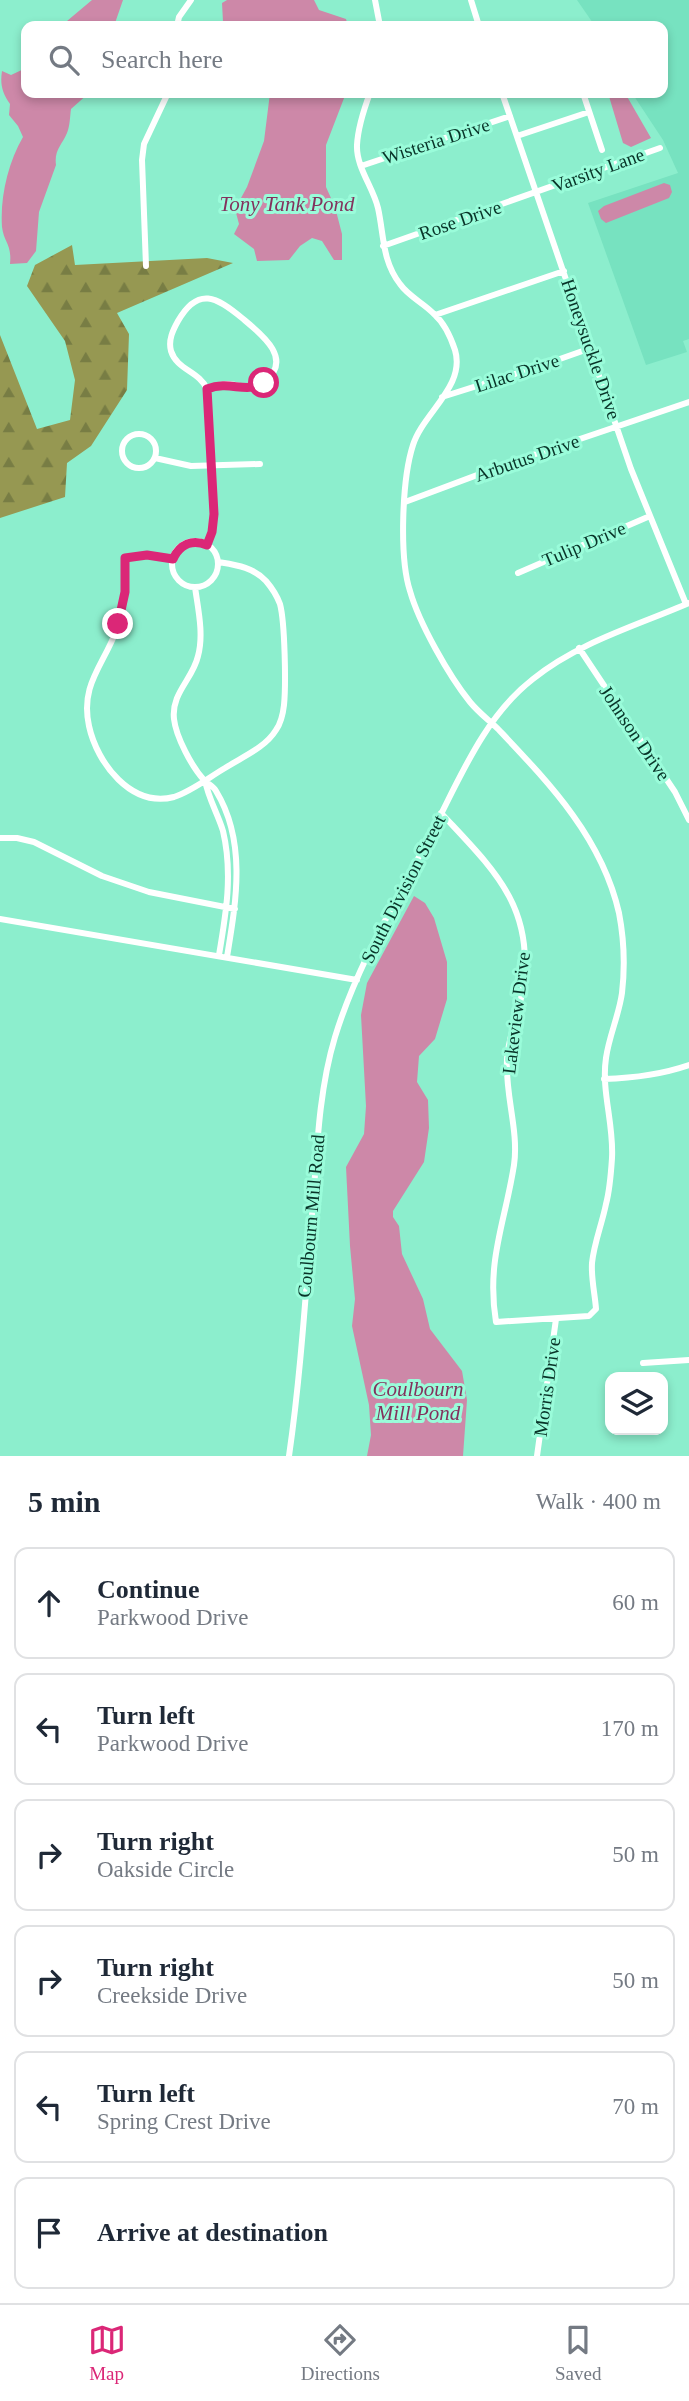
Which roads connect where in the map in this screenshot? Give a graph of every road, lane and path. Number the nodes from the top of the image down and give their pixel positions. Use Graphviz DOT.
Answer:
graph roads {
  1 [pos="191,0"];
  2 [pos="375,0"];
  3 [pos="471,0"];
  4 [pos="178,21"];
  5 [pos="379,21"];
  6 [pos="477,21"];
  7 [pos="167,98"];
  8 [pos="368,98"];
  9 [pos="504,98"];
  10 [pos="585,98"];
  11 [pos="589,112"];
  12 [pos="510,116"];
  13 [pos="517,136"];
  14 [pos="660,148"];
  15 [pos="602,150"];
  16 [pos="361,166"];
  17 [pos="536,193"];
  18 [pos="383,246"];
  19 [pos="146,266"];
  20 [pos="564,271"];
  21 [pos="435,315"];
  22 [pos="591,348"];
  23 [pos="207,389"];
  24 [pos="442,397"];
  25 [pos="689,401"];
  26 [pos="618,426"];
  27 [pos="155,458"];
  28 [pos="261,464"];
  29 [pos="211,467"];
  30 [pos="405,502"];
  31 [pos="650,516"];
  32 [pos="207,545"];
  33 [pos="173,559"];
  34 [pos="218,562"];
  35 [pos="518,573"];
  36 [pos="195,587"];
  37 [pos="687,603"];
  38 [pos="579,648"];
  39 [pos="492,722"];
  40 [pos="205,780"];
  41 [pos="441,813"];
  42 [pos="689,820"];
  43 [pos="0,838"];
  44 [pos="227,908"];
  45 [pos="235,909"];
  46 [pos="0,919"];
  47 [pos="219,956"];
  48 [pos="227,957"];
  49 [pos="357,980"];
  50 [pos="689,1065"];
  51 [pos="604,1079"];
  52 [pos="556,1319"];
  53 [pos="689,1360"];
  54 [pos="643,1363"];
  55 [pos="289,1456"];
  56 [pos="537,1456"];
  1 -- 4 [label="street"];
  2 -- 5 [label="street"];
  3 -- 6 [label="street"];
  7 -- 19 [label="street"];
  8 -- 16 [label="street"];
  9 -- 12 [label="street, Honeysuckle Drive"];
  10 -- 11 [label="street"];
  11 -- 13 [label="street"];
  11 -- 15 [label="street"];
  12 -- 13 [label="street, Honeysuckle Drive"];
  12 -- 16 [label="street, Wisteria Drive"];
  13 -- 17 [label="street, Honeysuckle Drive"];
  14 -- 17 [label="street, Varsity Lane"];
  16 -- 18 [label="street"];
  17 -- 18 [label="street, Rose Drive"];
  17 -- 20 [label="street, Honeysuckle Drive"];
  18 -- 21 [label="street"];
  20 -- 21 [label="street"];
  20 -- 22 [label="street, Honeysuckle Drive"];
  21 -- 24 [label="street"];
  22 -- 24 [label="street, Lilac Drive"];
  22 -- 26 [label="street, Honeysuckle Drive"];
  23 -- 23 [label="street"];
  23 -- 29 [label="street"];
  24 -- 30 [label="street"];
  25 -- 26 [label="street, Arbutus Drive"];
  26 -- 30 [label="street, Arbutus Drive"];
  26 -- 31 [label="street, Honeysuckle Drive"];
  27 -- 27 [label="street"];
  27 -- 29 [label="street"];
  28 -- 29 [label="street"];
  29 -- 32 [label="street"];
  30 -- 39 [label="street"];
  31 -- 35 [label="street, Tulip Drive"];
  31 -- 37 [label="street, Honeysuckle Drive"];
  32 -- 33 [label="street"];
  32 -- 34 [label="street"];
  33 -- 36 [label="street"];
  33 -- 40 [label="street"];
  34 -- 36 [label="street"];
  34 -- 40 [label="street"];
  36 -- 40 [label="street"];
  37 -- 38 [label="street, South Division Street"];
  38 -- 39 [label="street, South Division Street"];
  38 -- 42 [label="street, Johnson Drive"];
  39 -- 41 [label="street, South Division Street"];
  39 -- 51 [label="street"];
  40 -- 44 [label="street"];
  40 -- 45 [label="street"];
  41 -- 49 [label="street, South Division Street"];
  41 -- 52 [label="street, Lakeview Drive"];
  43 -- 44 [label="street"];
  44 -- 45 [label="street"];
  44 -- 47 [label="street"];
  45 -- 48 [label="street"];
  46 -- 47 [label="street, South Division Street"];
  47 -- 48 [label="street, South Division Street"];
  48 -- 49 [label="street, South Division Street"];
  49 -- 55 [label="street, Coulbourn Mill Road"];
  50 -- 51 [label="street"];
  51 -- 52 [label="street"];
  52 -- 56 [label="street, Morris Drive"];
  53 -- 54 [label="street"];
}
